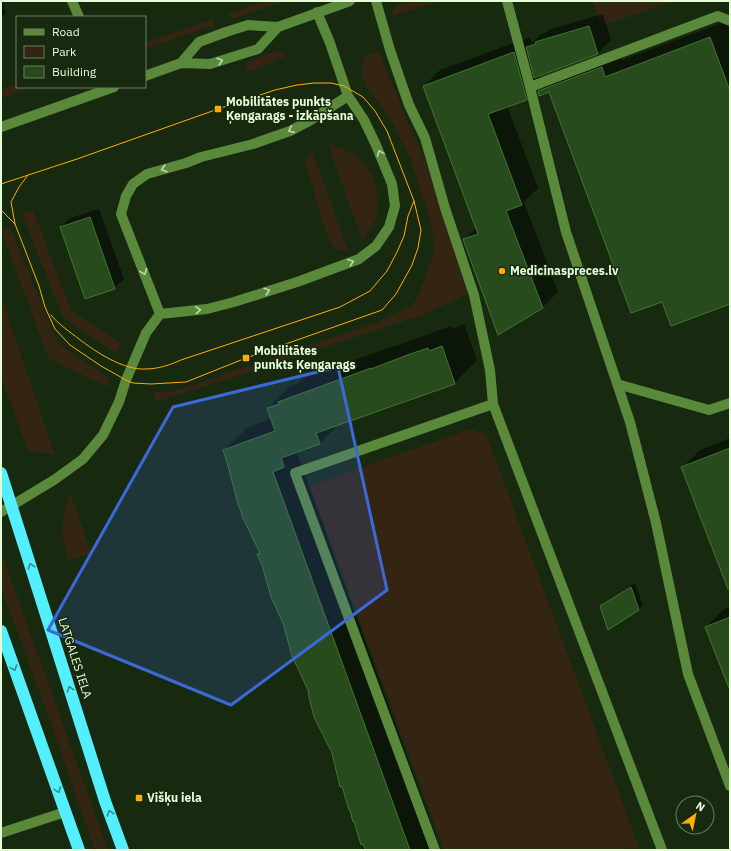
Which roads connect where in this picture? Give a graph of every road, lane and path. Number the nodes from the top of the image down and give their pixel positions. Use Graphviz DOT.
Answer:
graph roads {
  1 [pos="72,1"];
  2 [pos="350,1"];
  3 [pos="376,1"];
  4 [pos="507,1"];
  5 [pos="338,3"];
  6 [pos="317,12"];
  7 [pos="80,16"];
  8 [pos="730,21"];
  9 [pos="278,27"];
  10 [pos="182,63"];
  11 [pos="146,76"];
  12 [pos="530,87"];
  13 [pos="111,88"];
  14 [pos="348,96"];
  15 [pos="2,123"];
  16 [pos="160,314"];
  17 [pos="617,384"];
  18 [pos="730,402"];
  19 [pos="493,404"];
  20 [pos="1,473"];
  21 [pos="6,509"];
  22 [pos="1,631"];
  23 [pos="730,786"];
  24 [pos="65,812"];
  25 [pos="1,833"];
  26 [pos="79,850"];
  27 [pos="123,850"];
  28 [pos="435,850"];
  29 [pos="662,850"];
  1 -- 7 [label="street"];
  2 -- 5 [label="street"];
  3 -- 19 [label="street"];
  4 -- 12 [label="street"];
  5 -- 6 [label="street"];
  6 -- 9 [label="street"];
  6 -- 14 [label="street"];
  8 -- 12 [label="street"];
  10 -- 9 [label="street, one-way"];
  9 -- 10 [label="street"];
  10 -- 11 [label="street"];
  12 -- 17 [label="street"];
  13 -- 15 [label="street"];
  14 -- 16 [label="street, one-way"];
  16 -- 14 [label="street, one-way"];
  16 -- 21 [label="street"];
  17 -- 18 [label="street"];
  17 -- 23 [label="street"];
  19 -- 28 [label="street"];
  19 -- 29 [label="street"];
  20 -- 21 [label="highway, LATGALES IELA"];
  27 -- 21 [label="highway, LATGALES IELA, one-way"];
  22 -- 24 [label="highway, one-way"];
  24 -- 25 [label="street"];
  24 -- 26 [label="highway"];
}
